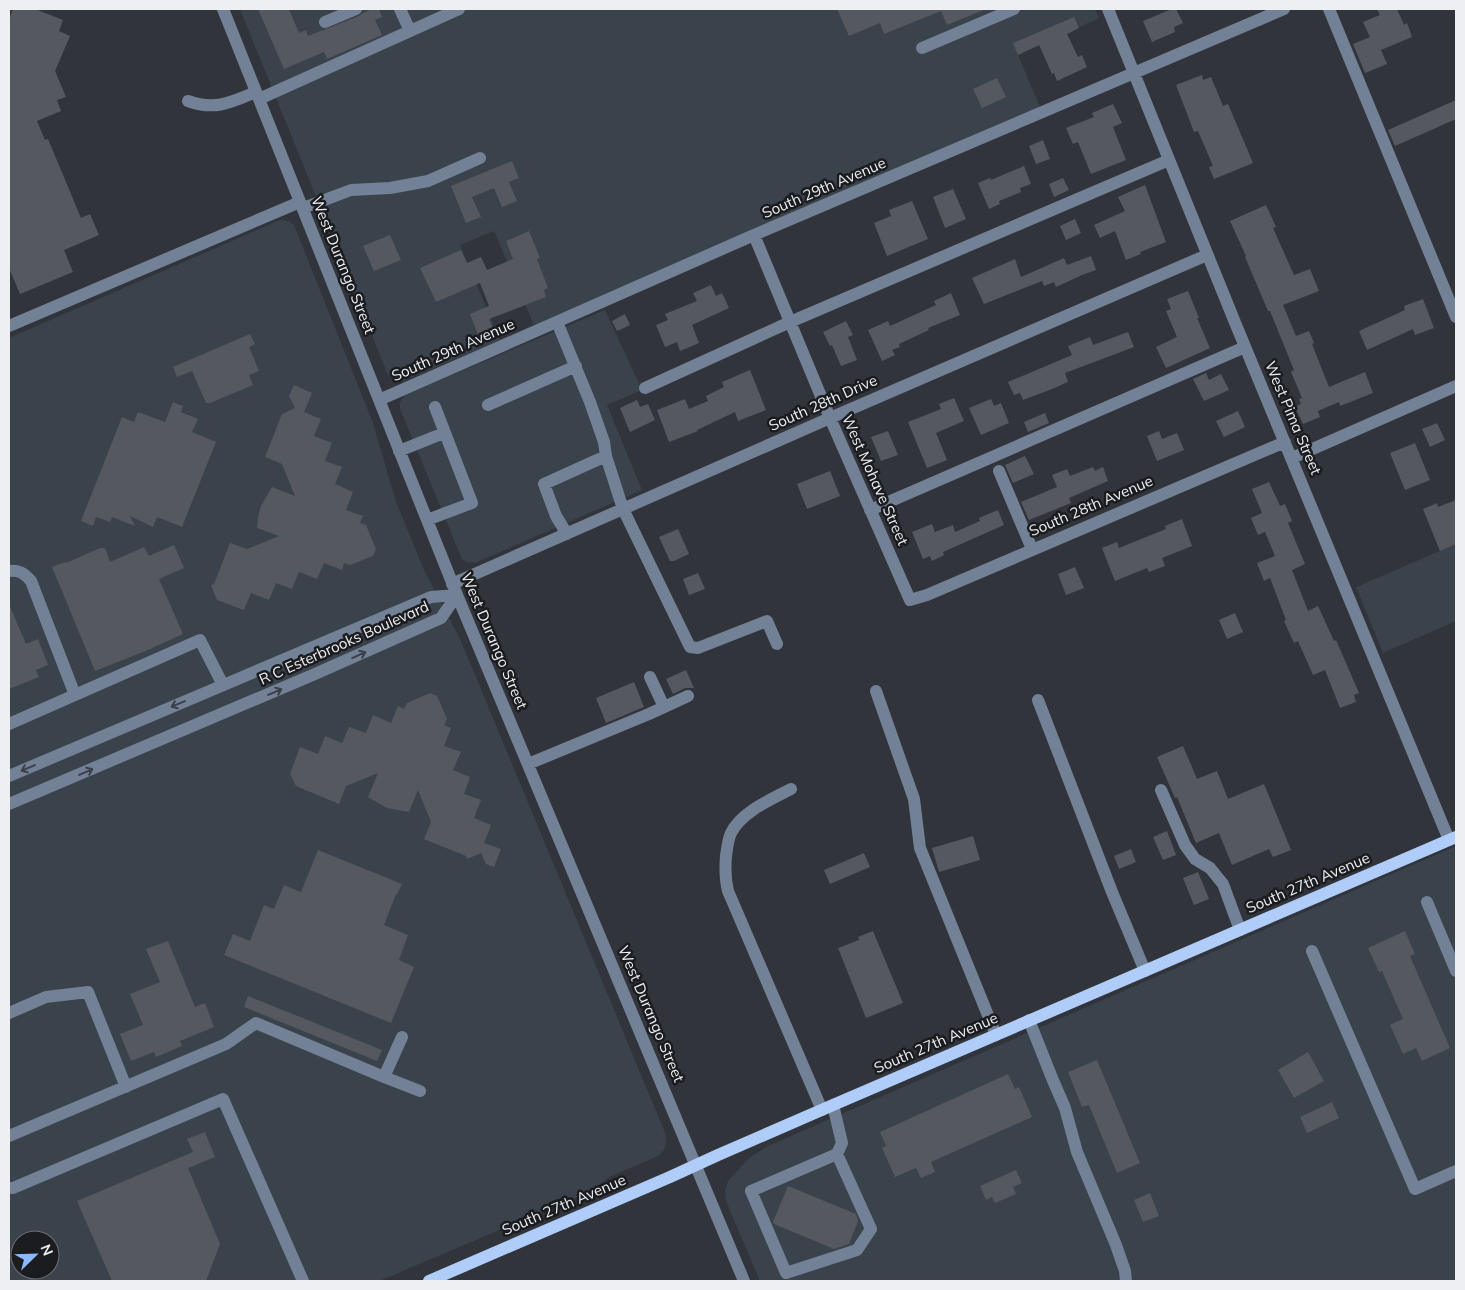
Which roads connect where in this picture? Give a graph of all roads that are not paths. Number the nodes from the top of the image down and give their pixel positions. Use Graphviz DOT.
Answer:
graph roads {
  1 [pos="223,9"];
  2 [pos="356,9"];
  3 [pos="400,9"];
  4 [pos="460,9"];
  5 [pos="1014,9"];
  6 [pos="1108,9"];
  7 [pos="1284,9"];
  8 [pos="1329,9"];
  9 [pos="325,22"];
  10 [pos="410,31"];
  11 [pos="922,48"];
  12 [pos="1134,74"];
  13 [pos="258,96"];
  14 [pos="194,107"];
  15 [pos="480,158"];
  16 [pos="1169,160"];
  17 [pos="302,205"];
  18 [pos="754,235"];
  19 [pos="1208,255"];
  20 [pos="1456,316"];
  21 [pos="557,322"];
  22 [pos="790,322"];
  23 [pos="9,326"];
  24 [pos="1245,347"];
  25 [pos="576,366"];
  26 [pos="1456,386"];
  27 [pos="645,388"];
  28 [pos="379,400"];
  29 [pos="488,405"];
  30 [pos="435,407"];
  31 [pos="830,418"];
  32 [pos="444,432"];
  33 [pos="1285,442"];
  34 [pos="399,451"];
  35 [pos="606,456"];
  36 [pos="1292,458"];
  37 [pos="999,471"];
  38 [pos="623,509"];
  39 [pos="870,510"];
  40 [pos="427,520"];
  41 [pos="566,534"];
  42 [pos="1032,549"];
  43 [pos="9,572"];
  44 [pos="455,589"];
  45 [pos="910,600"];
  46 [pos="777,644"];
  47 [pos="650,677"];
  48 [pos="223,685"];
  49 [pos="876,691"];
  50 [pos="75,695"];
  51 [pos="688,696"];
  52 [pos="1038,700"];
  53 [pos="664,707"];
  54 [pos="9,724"];
  55 [pos="528,764"];
  56 [pos="9,776"];
  57 [pos="791,789"];
  58 [pos="1161,790"];
  59 [pos="9,804"];
  60 [pos="1453,838"];
  61 [pos="1427,902"];
  62 [pos="1240,930"];
  63 [pos="1312,951"];
  64 [pos="1145,971"];
  65 [pos="1456,971"];
  66 [pos="9,1013"];
  67 [pos="1029,1020"];
  68 [pos="996,1035"];
  69 [pos="402,1037"];
  70 [pos="384,1077"];
  71 [pos="126,1087"];
  72 [pos="420,1092"];
  73 [pos="827,1107"];
  74 [pos="9,1136"];
  75 [pos="836,1154"];
  76 [pos="696,1165"];
  77 [pos="1456,1171"];
  78 [pos="9,1188"];
  79 [pos="303,1281"];
  80 [pos="429,1281"];
  81 [pos="744,1281"];
  82 [pos="1126,1281"];
  1 -- 13 [label="street, West Durango Street"];
  2 -- 9 [label="street"];
  3 -- 10 [label="street"];
  4 -- 10 [label="street"];
  5 -- 11 [label="street"];
  6 -- 12 [label="street, West Pima Street"];
  7 -- 12 [label="street, South 29th Avenue"];
  8 -- 20 [label="street"];
  10 -- 13 [label="street"];
  12 -- 16 [label="street, West Pima Street"];
  12 -- 18 [label="street, South 29th Avenue"];
  13 -- 14 [label="street"];
  13 -- 17 [label="street, West Durango Street"];
  15 -- 17 [label="street"];
  16 -- 19 [label="street, West Pima Street"];
  16 -- 22 [label="street"];
  17 -- 23 [label="street"];
  17 -- 28 [label="street, West Durango Street"];
  18 -- 21 [label="street, South 29th Avenue"];
  18 -- 22 [label="street, West Mohave Street"];
  19 -- 24 [label="street, West Pima Street"];
  19 -- 31 [label="street, South 28th Drive"];
  21 -- 25 [label="street"];
  21 -- 28 [label="street, South 29th Avenue"];
  22 -- 27 [label="street"];
  22 -- 31 [label="street, West Mohave Street"];
  24 -- 33 [label="street, West Pima Street"];
  24 -- 39 [label="street"];
  25 -- 29 [label="street"];
  25 -- 35 [label="street"];
  26 -- 36 [label="street"];
  28 -- 34 [label="street, West Durango Street"];
  30 -- 32 [label="street"];
  31 -- 38 [label="street, South 28th Drive"];
  31 -- 39 [label="street, West Mohave Street"];
  32 -- 34 [label="street"];
  32 -- 40 [label="street"];
  33 -- 36 [label="street, West Pima Street"];
  33 -- 42 [label="street, South 28th Avenue"];
  34 -- 40 [label="street, West Durango Street"];
  35 -- 38 [label="street"];
  35 -- 41 [label="street"];
  36 -- 60 [label="street, West Pima Street"];
  37 -- 42 [label="street"];
  38 -- 41 [label="street, South 28th Drive"];
  38 -- 46 [label="street"];
  39 -- 45 [label="street, West Mohave Street"];
  40 -- 44 [label="street, West Durango Street"];
  41 -- 44 [label="street, South 28th Drive"];
  42 -- 45 [label="street, South 28th Avenue"];
  43 -- 50 [label="street"];
  44 -- 48 [label="street, R C Esterbrooks Boulevard"];
  44 -- 55 [label="street, West Durango Street"];
  59 -- 44 [label="street, R C Esterbrooks Boulevard, one-way"];
  47 -- 53 [label="street"];
  48 -- 50 [label="street"];
  48 -- 56 [label="street, R C Esterbrooks Boulevard, one-way"];
  49 -- 68 [label="street"];
  50 -- 54 [label="street"];
  51 -- 53 [label="street"];
  52 -- 64 [label="street"];
  53 -- 55 [label="street"];
  55 -- 76 [label="street, West Durango Street"];
  57 -- 73 [label="street"];
  58 -- 62 [label="street"];
  60 -- 62 [label="main road, South 27th Avenue"];
  61 -- 65 [label="street"];
  62 -- 64 [label="main road, South 27th Avenue"];
  63 -- 77 [label="street"];
  64 -- 67 [label="main road, South 27th Avenue"];
  66 -- 71 [label="street"];
  67 -- 68 [label="main road, South 27th Avenue"];
  67 -- 82 [label="street"];
  68 -- 73 [label="main road, South 27th Avenue"];
  69 -- 70 [label="street"];
  70 -- 71 [label="street"];
  70 -- 72 [label="street"];
  71 -- 74 [label="street"];
  73 -- 75 [label="street"];
  73 -- 76 [label="main road, South 27th Avenue"];
  75 -- 75 [label="street"];
  76 -- 80 [label="main road, South 27th Avenue"];
  76 -- 81 [label="street, West Durango Street"];
  78 -- 79 [label="street"];
}
